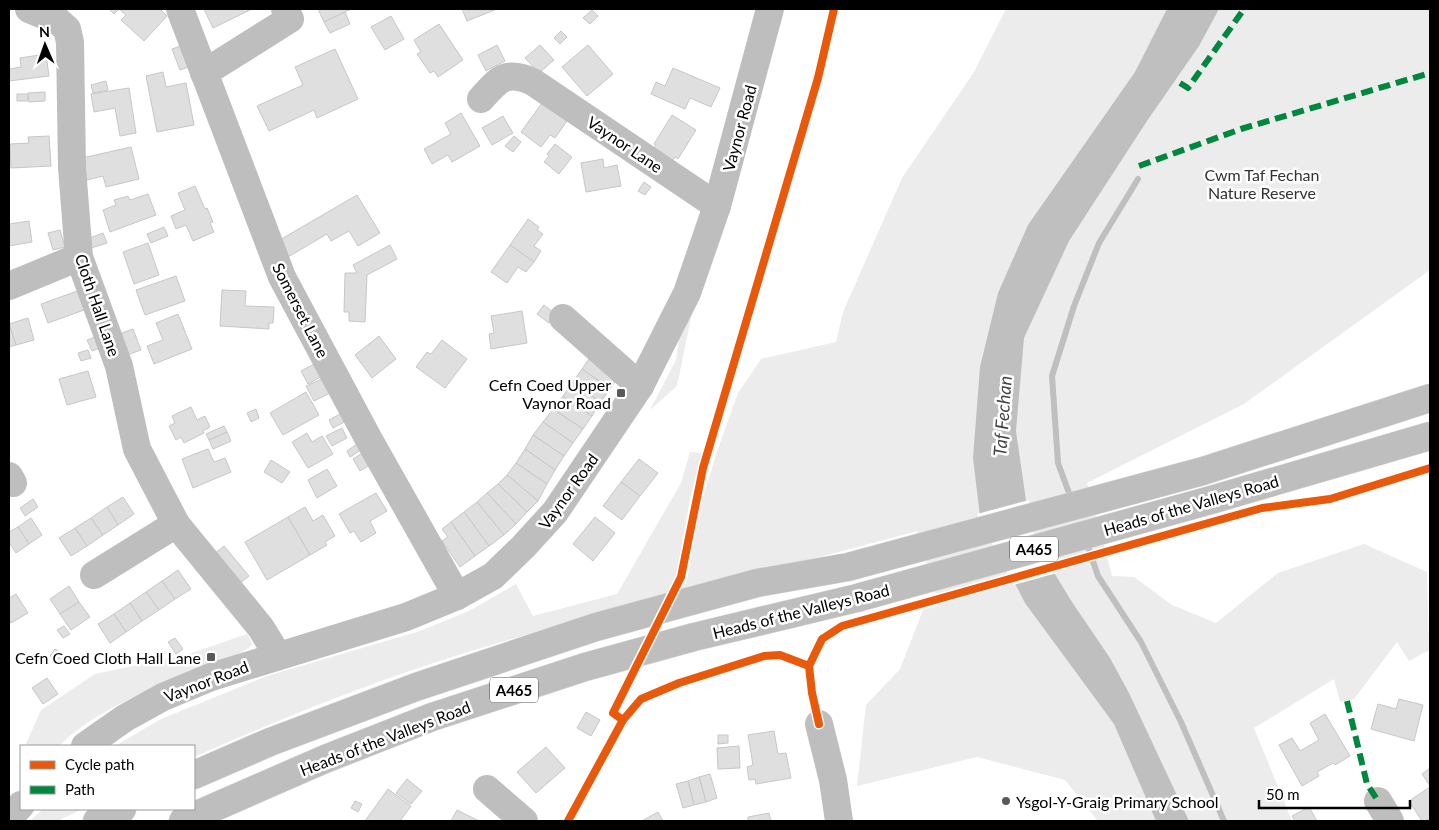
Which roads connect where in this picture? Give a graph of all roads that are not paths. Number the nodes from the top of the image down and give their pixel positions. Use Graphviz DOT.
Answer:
graph roads {
  1 [pos="29,9"];
  2 [pos="180,9"];
  3 [pos="285,9"];
  4 [pos="770,9"];
  5 [pos="204,73"];
  6 [pos="481,99"];
  7 [pos="717,206"];
  8 [pos="79,257"];
  9 [pos="9,286"];
  10 [pos="563,318"];
  11 [pos="640,386"];
  12 [pos="1430,398"];
  13 [pos="1430,436"];
  14 [pos="176,524"];
  15 [pos="94,575"];
  16 [pos="457,596"];
  17 [pos="275,656"];
  18 [pos="818,724"];
  19 [pos="86,745"];
  20 [pos="195,775"];
  21 [pos="487,789"];
  22 [pos="20,805"];
  23 [pos="120,810"];
  24 [pos="9,818"];
  25 [pos="97,821"];
  26 [pos="184,821"];
  27 [pos="524,821"];
  28 [pos="839,821"];
  1 -- 8 [label="main road, Cloth Hall Lane"];
  2 -- 5 [label="main road, Somerset Lane"];
  3 -- 5 [label="main road"];
  4 -- 7 [label="main road, Vaynor Road"];
  5 -- 16 [label="main road, Somerset Lane"];
  6 -- 7 [label="main road, Vaynor Lane"];
  7 -- 11 [label="main road, Vaynor Road"];
  8 -- 9 [label="main road"];
  8 -- 14 [label="main road, Cloth Hall Lane"];
  10 -- 11 [label="main road"];
  11 -- 16 [label="main road, Vaynor Road"];
  12 -- 20 [label="main road, Heads of the Valleys Road / A465"];
  13 -- 26 [label="main road, Heads of the Valleys Road / A465"];
  14 -- 15 [label="main road"];
  14 -- 17 [label="main road, Cloth Hall Lane"];
  16 -- 17 [label="main road, Vaynor Road"];
  17 -- 19 [label="main road, Vaynor Road"];
  18 -- 28 [label="main road"];
  21 -- 27 [label="main road"];
  22 -- 24 [label="main road"];
  23 -- 25 [label="main road"];
}
